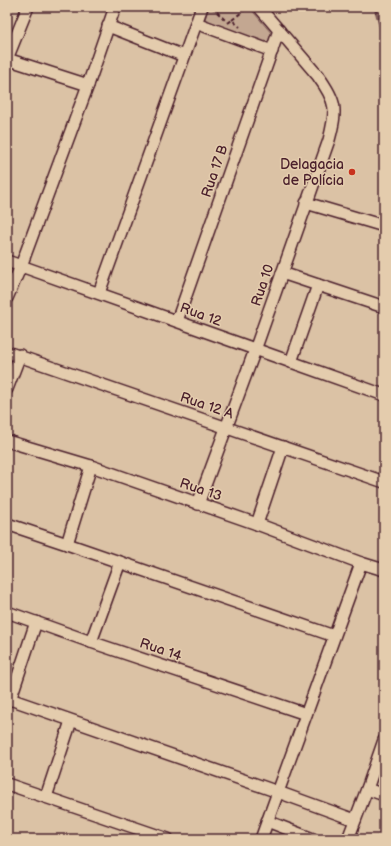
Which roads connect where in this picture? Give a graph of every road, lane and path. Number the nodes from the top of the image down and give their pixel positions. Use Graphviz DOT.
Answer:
graph roads {
  1 [pos="28,7"];
  2 [pos="115,7"];
  3 [pos="212,7"];
  4 [pos="246,7"];
  5 [pos="206,10"];
  6 [pos="255,10"];
  7 [pos="232,20"];
  8 [pos="196,23"];
  9 [pos="228,23"];
  10 [pos="108,26"];
  11 [pos="279,30"];
  12 [pos="272,51"];
  13 [pos="184,56"];
  14 [pos="7,59"];
  15 [pos="88,85"];
  16 [pos="306,204"];
  17 [pos="384,226"];
  18 [pos="7,261"];
  19 [pos="21,266"];
  20 [pos="282,273"];
  21 [pos="318,285"];
  22 [pos="99,293"];
  23 [pos="7,298"];
  24 [pos="384,308"];
  25 [pos="177,321"];
  26 [pos="255,350"];
  27 [pos="7,352"];
  28 [pos="20,355"];
  29 [pos="291,362"];
  30 [pos="7,389"];
  31 [pos="384,395"];
  32 [pos="227,428"];
  33 [pos="7,441"];
  34 [pos="283,447"];
  35 [pos="91,466"];
  36 [pos="384,482"];
  37 [pos="198,504"];
  38 [pos="7,524"];
  39 [pos="257,524"];
  40 [pos="67,544"];
  41 [pos="120,562"];
  42 [pos="361,563"];
  43 [pos="384,570"];
  44 [pos="7,612"];
  45 [pos="36,622"];
  46 [pos="334,636"];
  47 [pos="91,642"];
  48 [pos="9,699"];
  49 [pos="306,714"];
  50 [pos="71,721"];
  51 [pos="384,740"];
  52 [pos="7,784"];
  53 [pos="367,789"];
  54 [pos="278,792"];
  55 [pos="384,795"];
  56 [pos="46,797"];
  57 [pos="355,820"];
  58 [pos="267,821"];
  59 [pos="168,839"];
  60 [pos="261,839"];
  61 [pos="313,839"];
  62 [pos="348,839"];
  1 -- 14 [label="street"];
  2 -- 10 [label="street"];
  3 -- 5 [label="path"];
  3 -- 9 [label="path"];
  4 -- 6 [label="path"];
  4 -- 7 [label="path"];
  5 -- 8 [label="street"];
  6 -- 11 [label="street, Rua 10"];
  8 -- 12 [label="street"];
  8 -- 13 [label="street"];
  10 -- 13 [label="street"];
  10 -- 15 [label="street"];
  11 -- 12 [label="street, Rua 17 B"];
  11 -- 16 [label="street, Rua 10"];
  12 -- 25 [label="street, Rua 17 B"];
  13 -- 22 [label="street"];
  14 -- 15 [label="street"];
  15 -- 19 [label="street"];
  16 -- 17 [label="street"];
  16 -- 20 [label="street, Rua 10"];
  18 -- 19 [label="street, Rua 12"];
  19 -- 22 [label="street, Rua 12"];
  19 -- 23 [label="street"];
  20 -- 21 [label="street"];
  20 -- 26 [label="street, Rua 10"];
  21 -- 24 [label="street"];
  21 -- 29 [label="street"];
  22 -- 25 [label="street, Rua 12"];
  25 -- 26 [label="street, Rua 12"];
  26 -- 29 [label="street, Rua 12"];
  26 -- 32 [label="street, Rua 10"];
  27 -- 28 [label="street, Rua 12 A"];
  28 -- 30 [label="street"];
  28 -- 32 [label="street, Rua 12 A"];
  29 -- 31 [label="street, Rua 12"];
  32 -- 34 [label="street, Rua 12 A"];
  32 -- 37 [label="street, Rua 10"];
  33 -- 35 [label="street, Rua 13"];
  34 -- 36 [label="street, Rua 12 A"];
  34 -- 39 [label="street"];
  35 -- 37 [label="street, Rua 13"];
  35 -- 40 [label="street"];
  37 -- 39 [label="street, Rua 13"];
  38 -- 40 [label="street"];
  39 -- 42 [label="street, Rua 13"];
  40 -- 41 [label="street"];
  41 -- 46 [label="street"];
  41 -- 47 [label="street"];
  42 -- 43 [label="street, Rua 13"];
  42 -- 46 [label="street"];
  44 -- 45 [label="street, Rua 14"];
  45 -- 47 [label="street, Rua 14"];
  45 -- 48 [label="street"];
  46 -- 49 [label="street"];
  47 -- 49 [label="street, Rua 14"];
  48 -- 50 [label="street"];
  49 -- 54 [label="street"];
  50 -- 54 [label="street"];
  50 -- 56 [label="street"];
  51 -- 53 [label="street"];
  52 -- 56 [label="street"];
  53 -- 55 [label="street"];
  53 -- 57 [label="street"];
  54 -- 57 [label="street"];
  54 -- 58 [label="street"];
  56 -- 59 [label="street"];
  57 -- 62 [label="street"];
  58 -- 60 [label="street"];
  58 -- 61 [label="street"];
}
